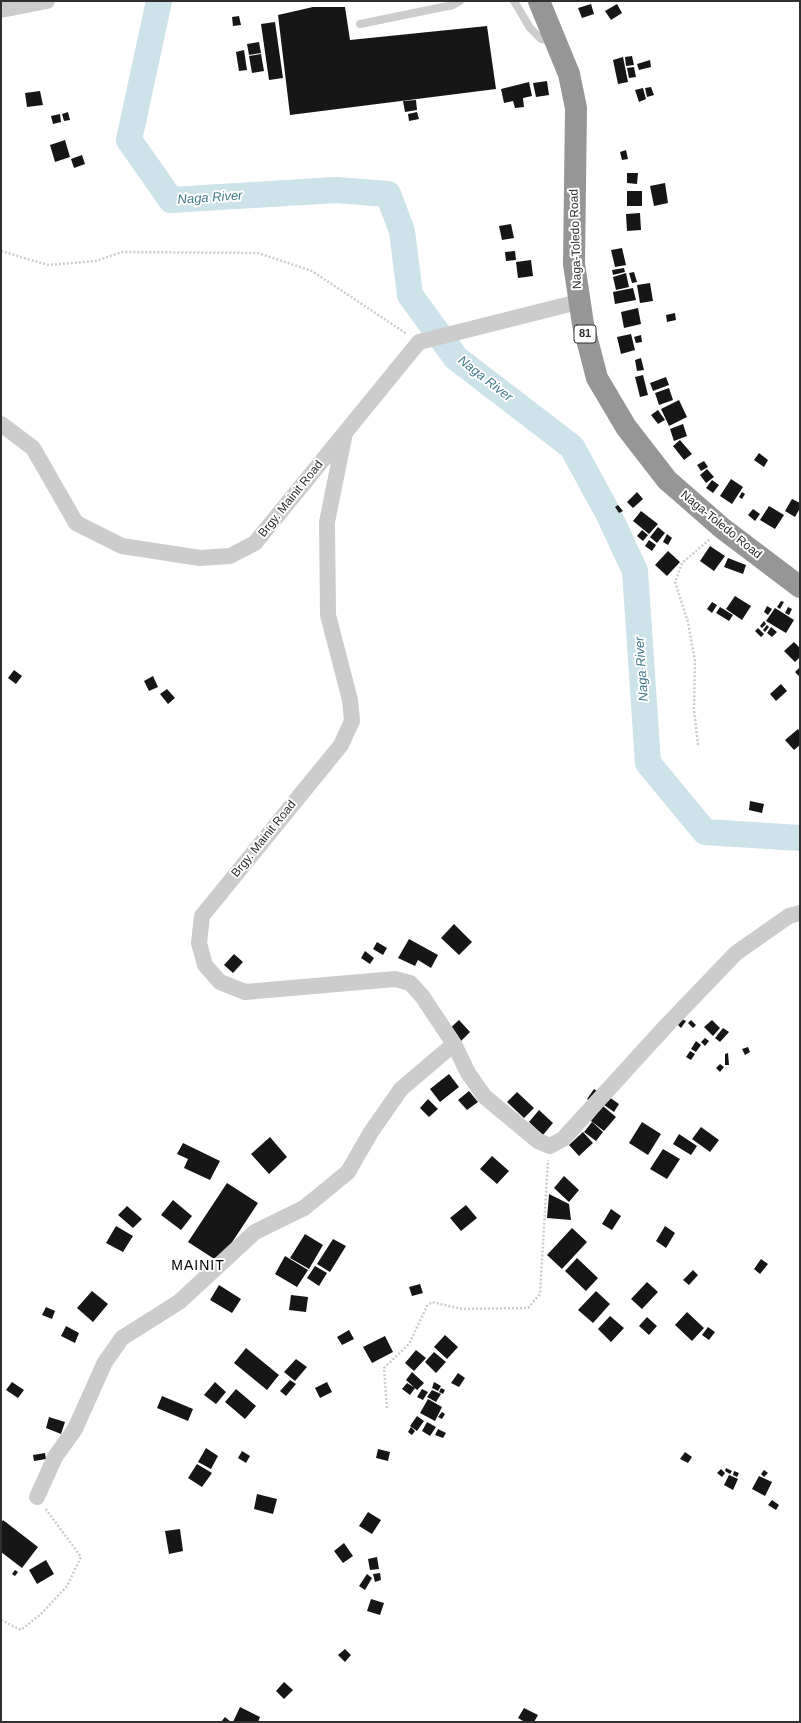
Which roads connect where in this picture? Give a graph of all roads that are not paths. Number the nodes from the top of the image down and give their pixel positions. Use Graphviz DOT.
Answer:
graph roads {
  1 [pos="47,1"];
  2 [pos="460,1"];
  3 [pos="514,1"];
  4 [pos="538,1"];
  5 [pos="1,10"];
  6 [pos="360,24"];
  7 [pos="556,42"];
  8 [pos="578,302"];
  9 [pos="1,424"];
  10 [pos="345,434"];
  11 [pos="800,588"];
  12 [pos="800,913"];
  13 [pos="454,1044"];
  14 [pos="37,1497"];
  1 -- 5 [label="street"];
  2 -- 6 [label="lane"];
  3 -- 7 [label="lane"];
  4 -- 7 [label="highway, Naga-Toledo Road / 81"];
  7 -- 8 [label="highway, Naga-Toledo Road / 81"];
  8 -- 10 [label="street, Brgy. Mainit Road"];
  8 -- 11 [label="highway, Naga-Toledo Road / 81"];
  9 -- 10 [label="street, Brgy. Mainit Road"];
  10 -- 13 [label="street, Brgy. Mainit Road"];
  12 -- 13 [label="street, Brgy. Mainit Road"];
  13 -- 14 [label="street"];
}
